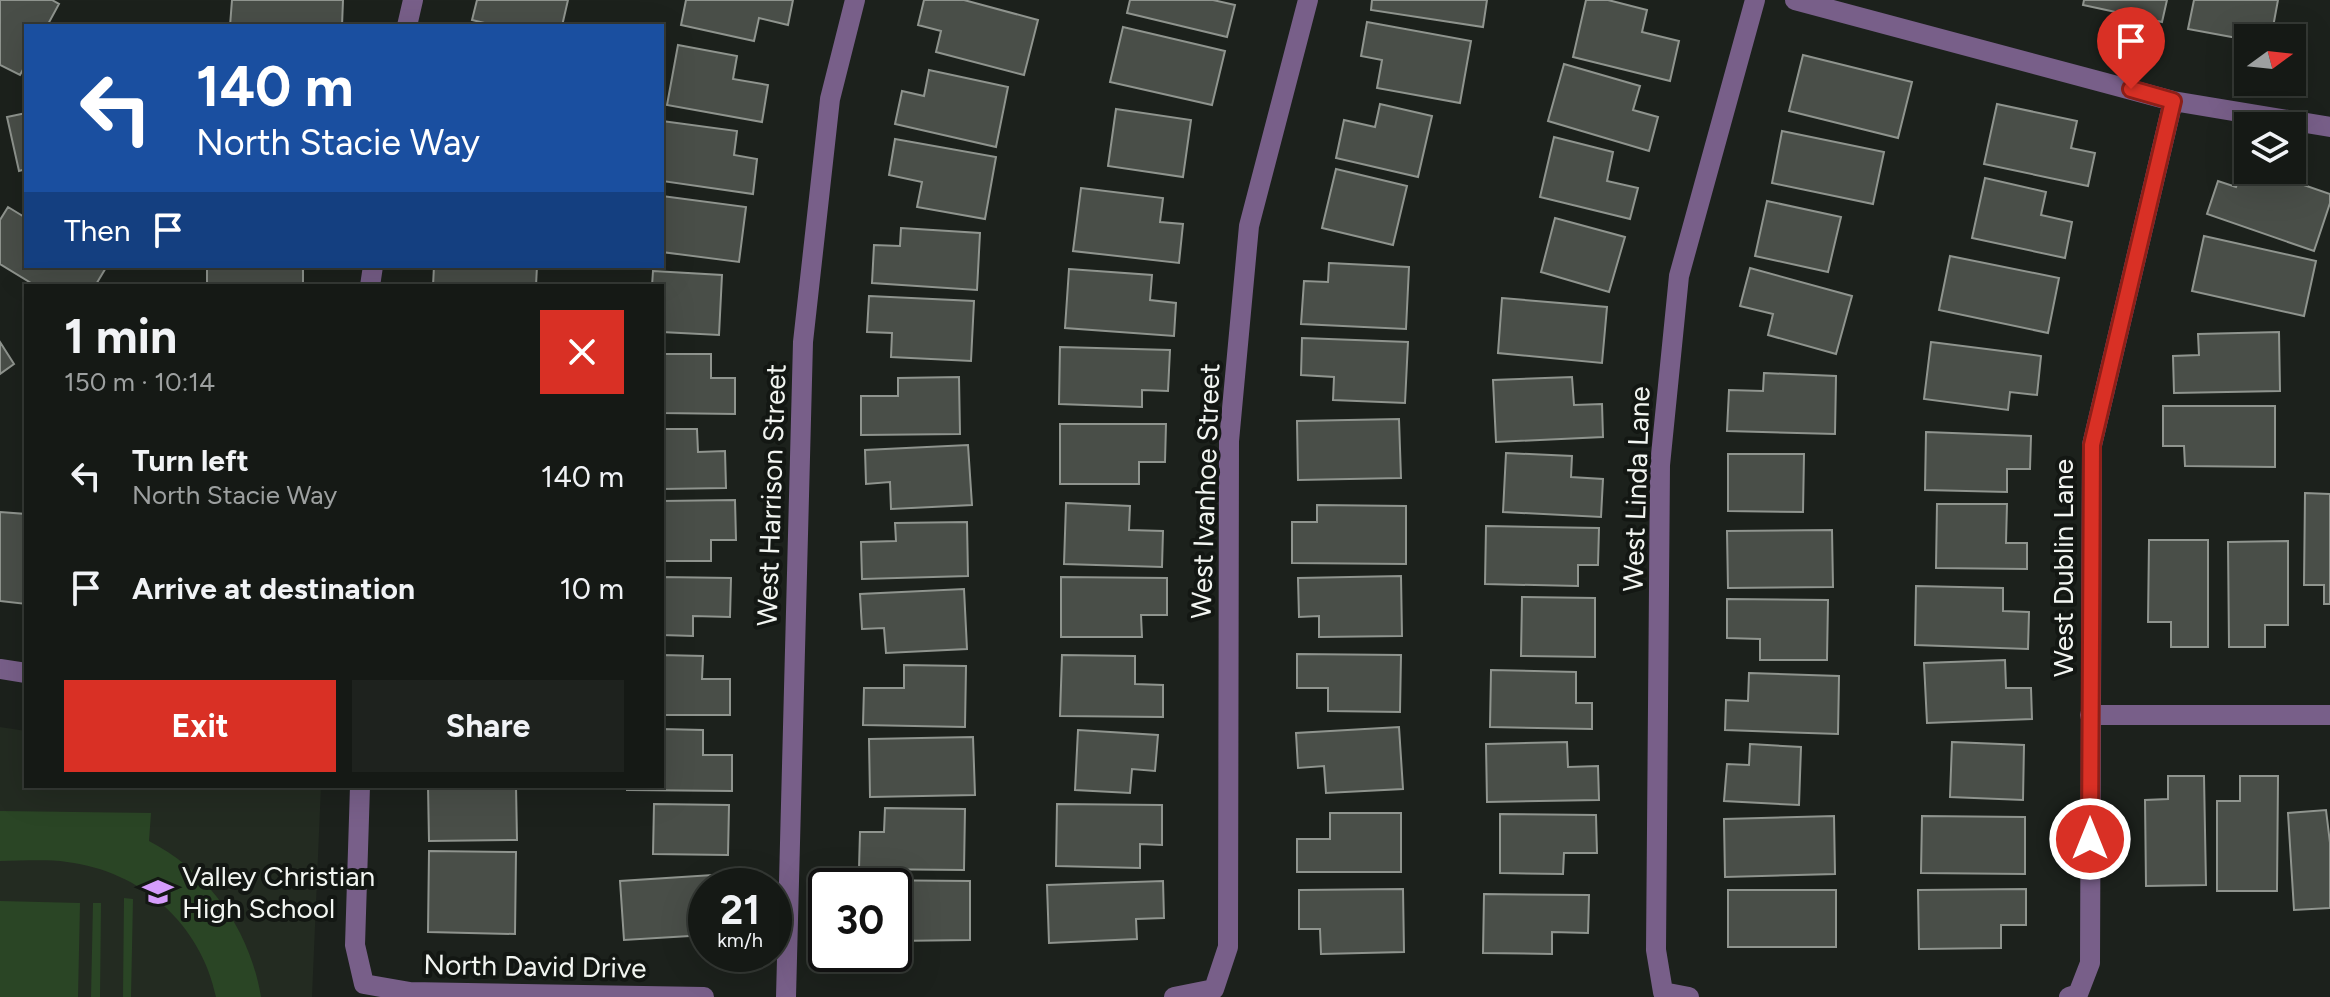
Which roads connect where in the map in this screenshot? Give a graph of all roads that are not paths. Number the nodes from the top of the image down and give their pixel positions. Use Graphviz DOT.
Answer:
graph roads {
  1 [pos="413,0"];
  2 [pos="855,0"];
  3 [pos="1308,0"];
  4 [pos="1755,0"];
  5 [pos="1795,0"];
  6 [pos="407,24"];
  7 [pos="2173,101"];
  8 [pos="2330,127"];
  9 [pos="0,669"];
  10 [pos="24,673"];
  11 [pos="2090,715"];
  12 [pos="2330,715"];
  13 [pos="360,788"];
  14 [pos="2074,996"];
  15 [pos="704,997"];
  16 [pos="786,997"];
  17 [pos="1174,997"];
  18 [pos="1689,997"];
  1 -- 6 [label="street"];
  2 -- 16 [label="street, West Harrison Street"];
  3 -- 17 [label="street, West Ivanhoe Street"];
  4 -- 18 [label="street, West Linda Lane"];
  5 -- 7 [label="street"];
  7 -- 8 [label="street"];
  7 -- 11 [label="street, West Dublin Lane"];
  9 -- 10 [label="street"];
  11 -- 12 [label="street"];
  11 -- 14 [label="street, West Dublin Lane"];
  13 -- 15 [label="street, North David Drive"];
}
